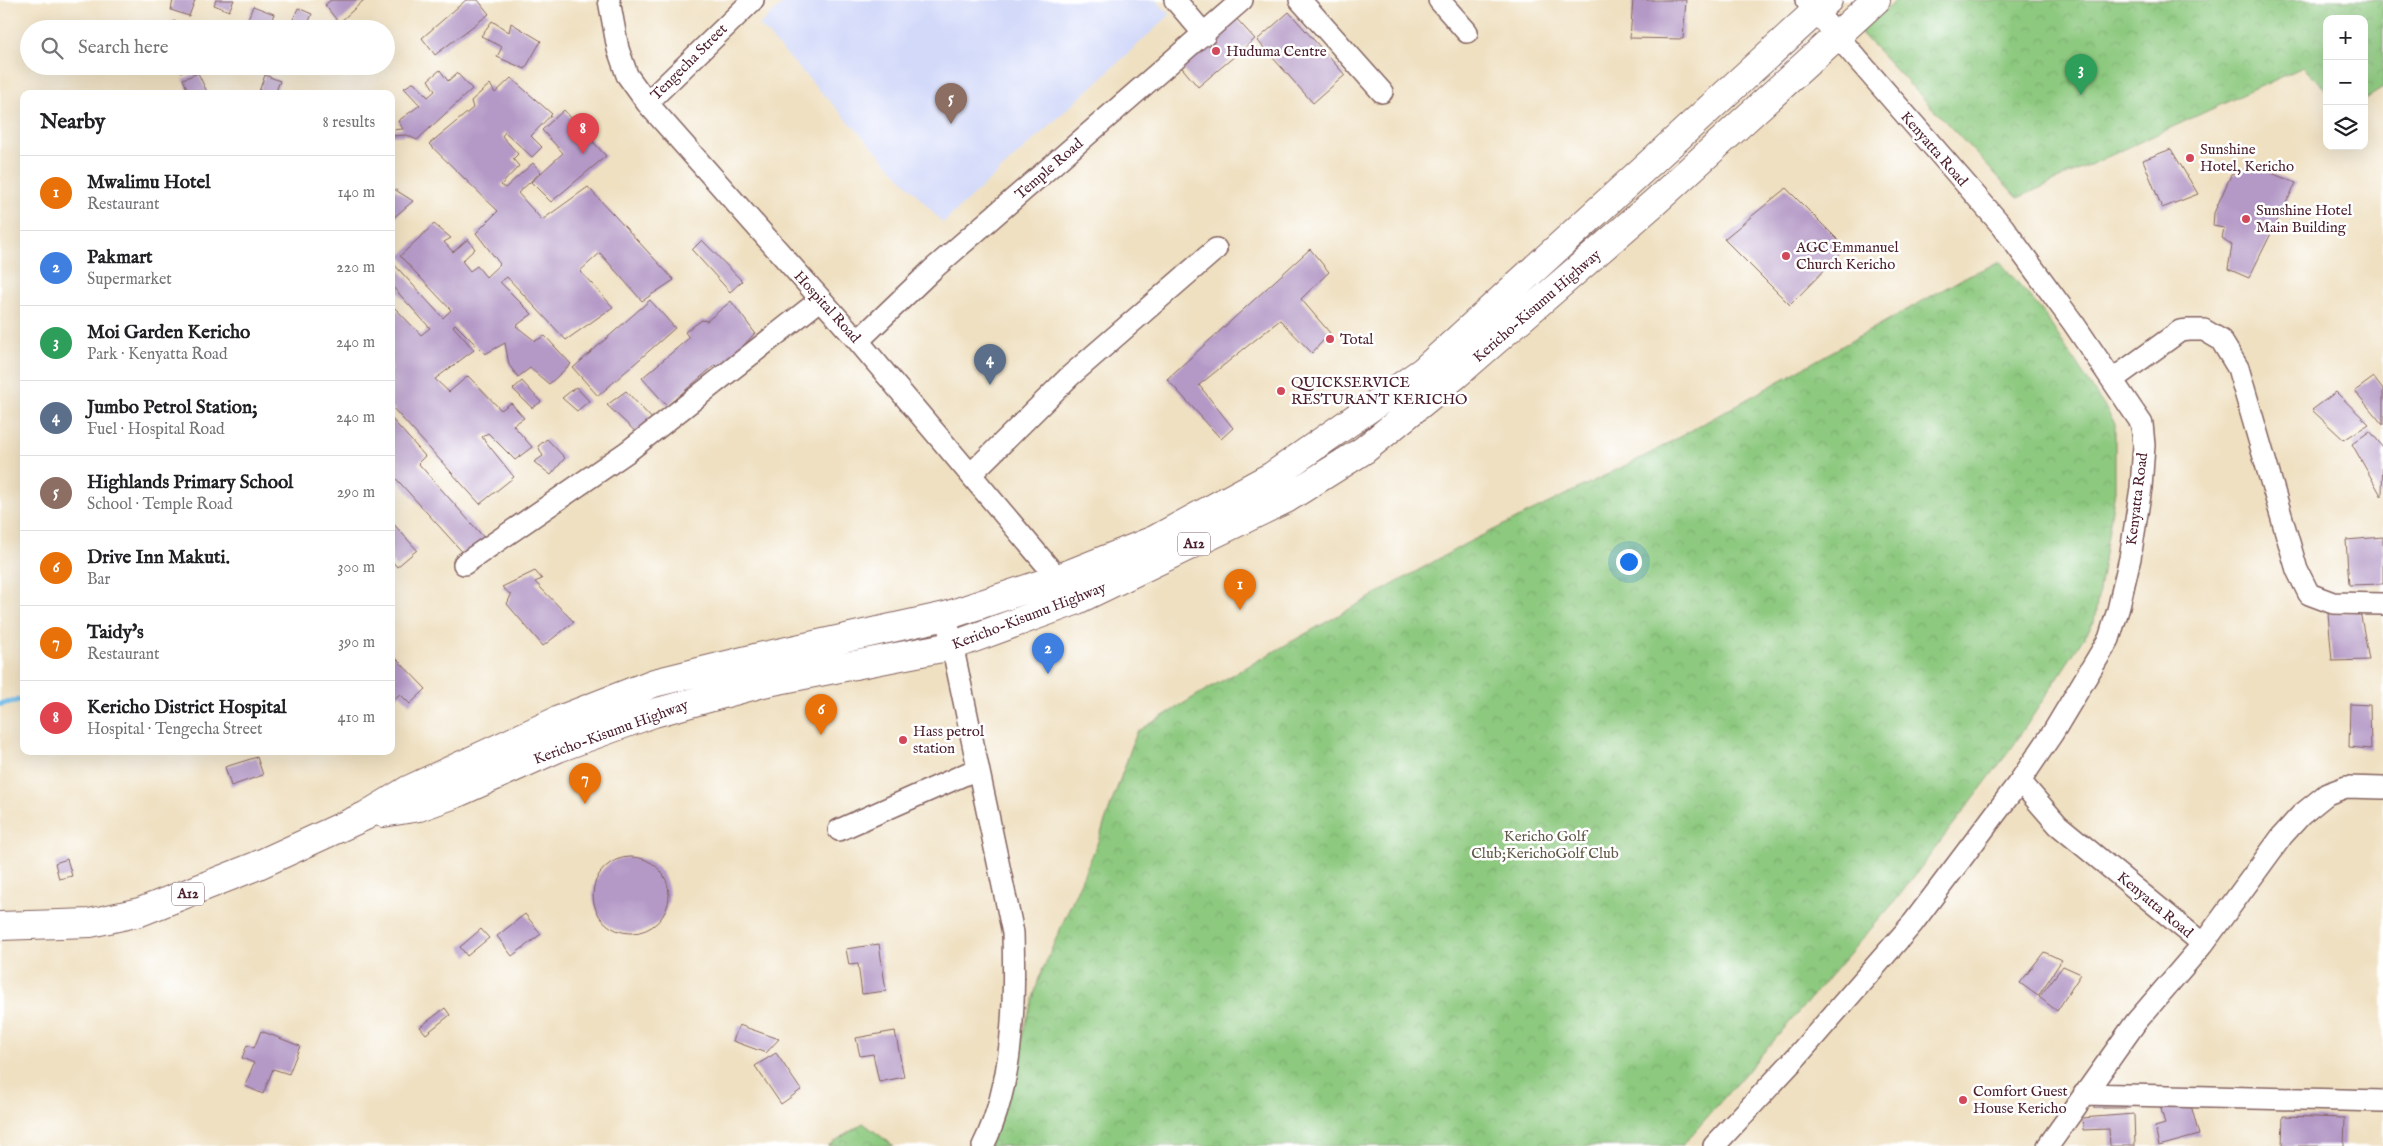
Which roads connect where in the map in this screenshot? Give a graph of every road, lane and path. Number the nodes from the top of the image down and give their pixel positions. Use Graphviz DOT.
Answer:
graph roads {
  1 [pos="609,0"];
  2 [pos="753,0"];
  3 [pos="1175,0"];
  4 [pos="1242,0"];
  5 [pos="1300,0"];
  6 [pos="1439,0"];
  7 [pos="1876,0"];
  8 [pos="1817,4"];
  9 [pos="1467,32"];
  10 [pos="1205,35"];
  11 [pos="1836,36"];
  12 [pos="1382,92"];
  13 [pos="647,103"];
  14 [pos="1216,249"];
  15 [pos="820,300"];
  16 [pos="858,341"];
  17 [pos="2112,380"];
  18 [pos="971,474"];
  19 [pos="464,564"];
  20 [pos="1059,578"];
  21 [pos="1075,601"];
  22 [pos="2383,604"];
  23 [pos="946,616"];
  24 [pos="952,646"];
  25 [pos="977,770"];
  26 [pos="2020,781"];
  27 [pos="2383,788"];
  28 [pos="364,816"];
  29 [pos="839,830"];
  30 [pos="0,926"];
  31 [pos="2203,944"];
  32 [pos="2084,1094"];
  33 [pos="2383,1101"];
  34 [pos="983,1146"];
  35 [pos="1714,1146"];
  36 [pos="2048,1146"];
  1 -- 13 [label="street, Hospital Road"];
  2 -- 13 [label="street, Tengecha Street"];
  3 -- 10 [label="street"];
  4 -- 10 [label="street, Temple Road"];
  5 -- 12 [label="street"];
  6 -- 9 [label="street"];
  7 -- 11 [label="highway, Kericho-Kisumu Highway / A12"];
  8 -- 11 [label="street, Kenyatta Road"];
  8 -- 20 [label="highway, Kericho-Kisumu Highway / A12"];
  10 -- 16 [label="street, Temple Road"];
  11 -- 17 [label="street, Kenyatta Road"];
  11 -- 21 [label="highway, Kericho-Kisumu Highway / A12"];
  13 -- 15 [label="street, Hospital Road"];
  14 -- 18 [label="street"];
  15 -- 16 [label="street, Hospital Road"];
  15 -- 19 [label="street"];
  16 -- 18 [label="street, Hospital Road"];
  17 -- 22 [label="street"];
  17 -- 26 [label="street, Kenyatta Road"];
  18 -- 20 [label="street, Hospital Road"];
  20 -- 21 [label="street, Hospital Road"];
  20 -- 23 [label="highway, Kericho-Kisumu Highway / A12"];
  21 -- 24 [label="highway, Kericho-Kisumu Highway / A12"];
  23 -- 24 [label="street"];
  23 -- 28 [label="highway, Kericho-Kisumu Highway / A12"];
  24 -- 25 [label="street"];
  24 -- 28 [label="highway, Kericho-Kisumu Highway / A12"];
  25 -- 29 [label="street"];
  25 -- 34 [label="street"];
  26 -- 31 [label="street, Kenyatta Road"];
  26 -- 35 [label="street"];
  27 -- 31 [label="street, Kenyatta Road"];
  28 -- 30 [label="highway, Kericho-Kisumu Highway / A12"];
  31 -- 32 [label="street, Kenyatta Road"];
  32 -- 33 [label="street"];
  32 -- 36 [label="street, Kenyatta Road"];
}
